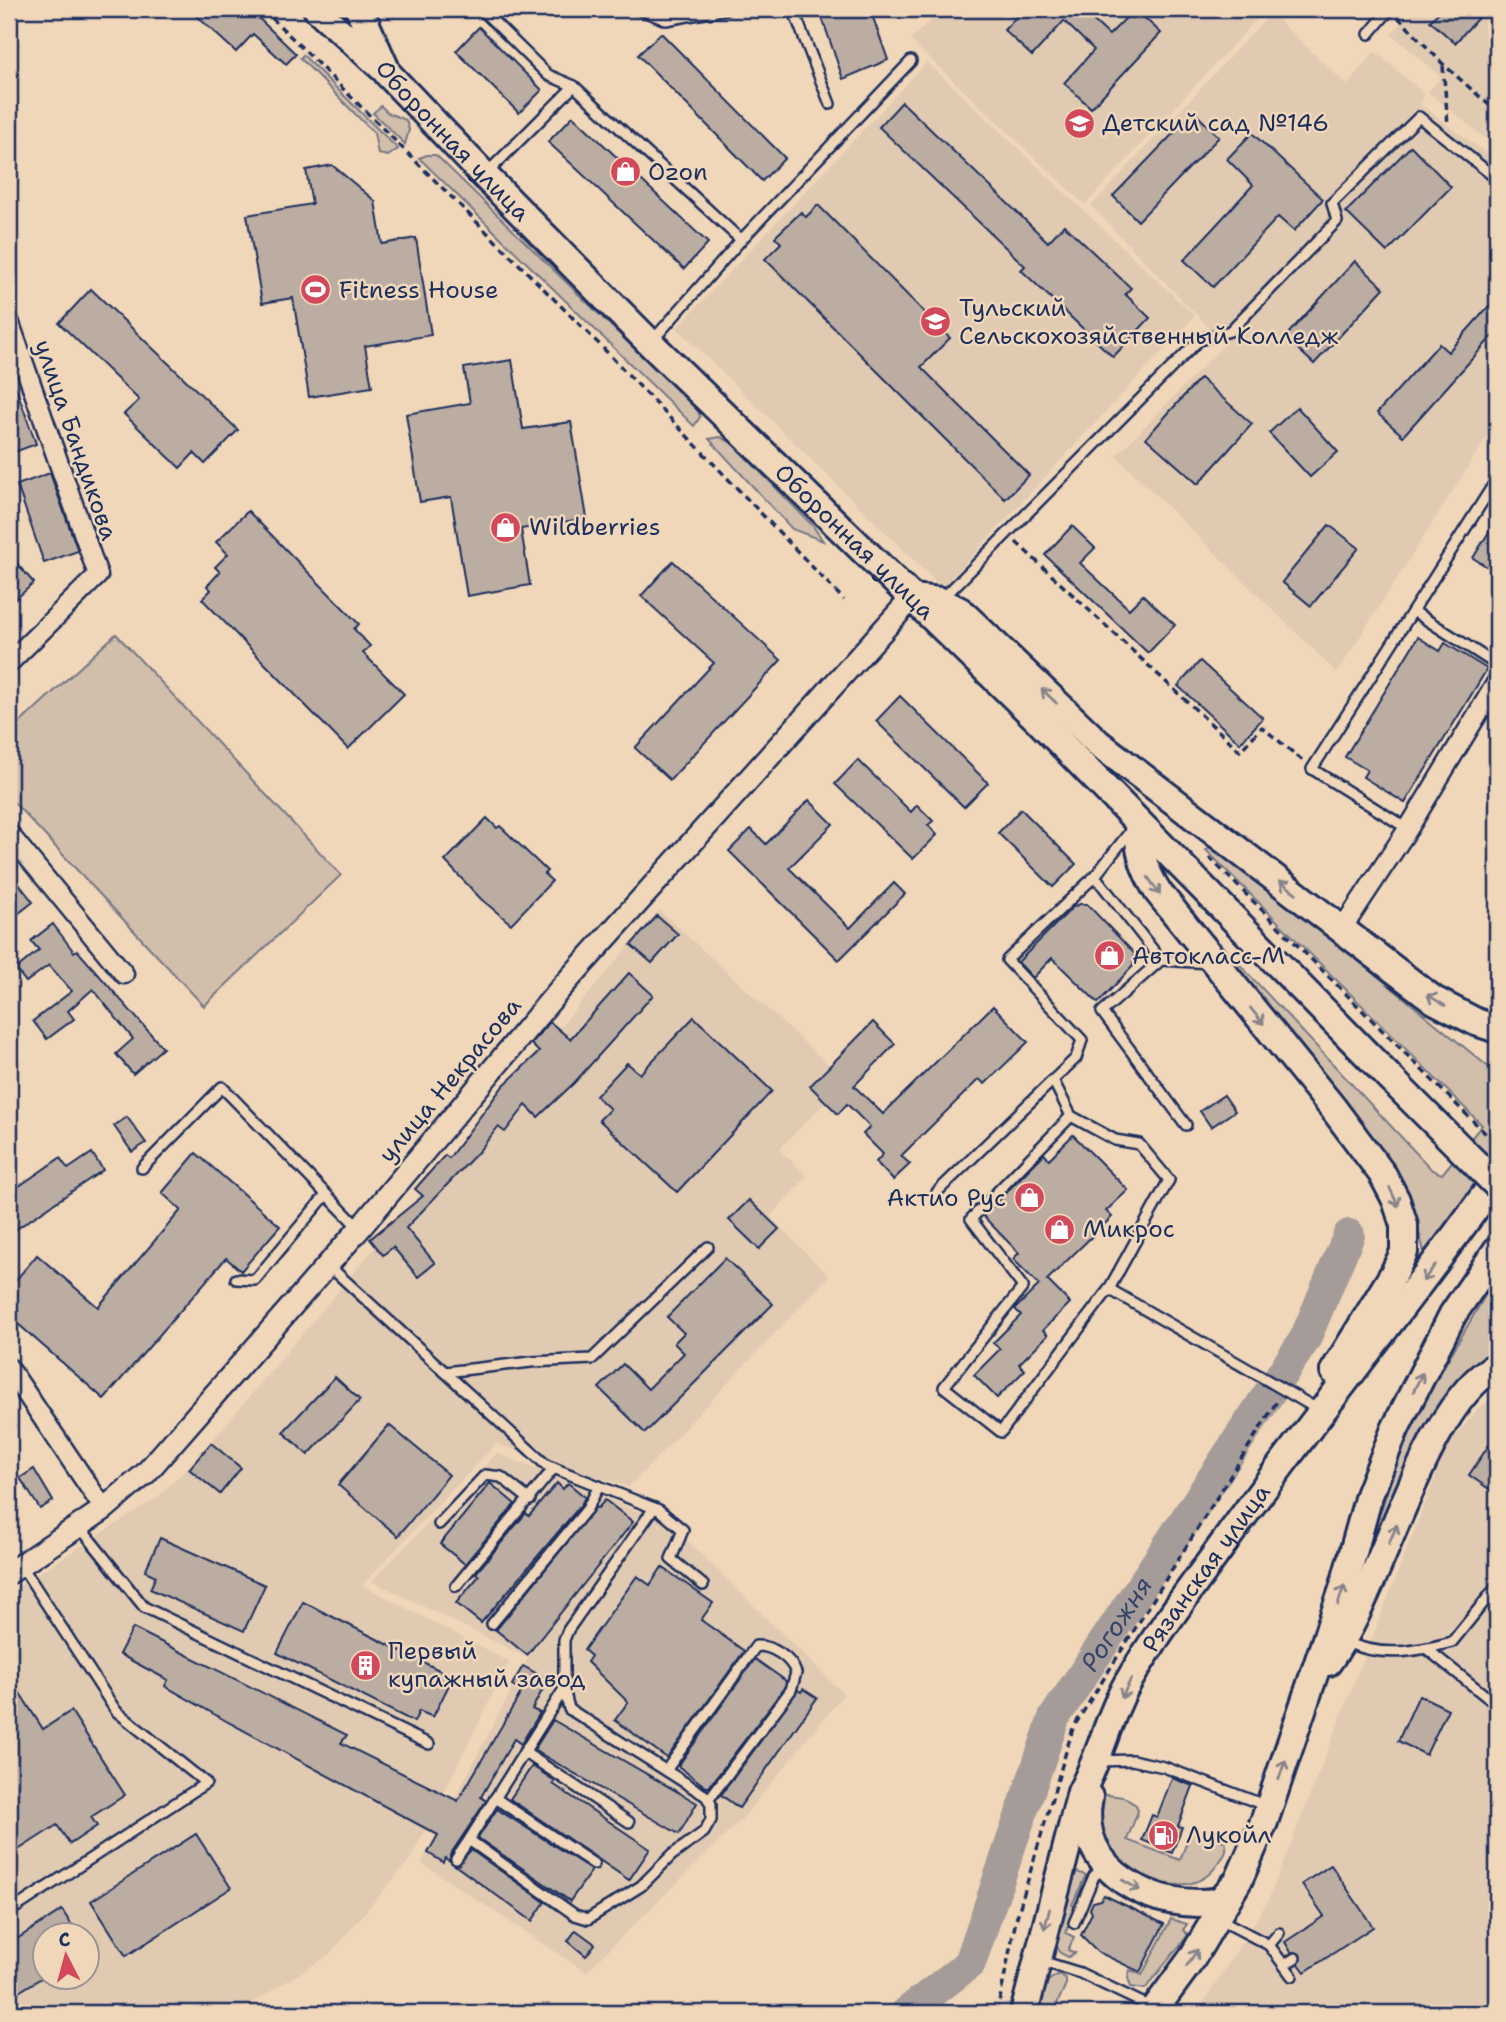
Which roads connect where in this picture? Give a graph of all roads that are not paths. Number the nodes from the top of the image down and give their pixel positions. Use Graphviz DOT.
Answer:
graph roads {
  1 [pos="316,9"];
  2 [pos="359,9"];
  3 [pos="481,9"];
  4 [pos="638,9"];
  5 [pos="727,9"];
  6 [pos="793,9"];
  7 [pos="1390,9"];
  8 [pos="1369,34"];
  9 [pos="911,61"];
  10 [pos="388,74"];
  11 [pos="574,86"];
  12 [pos="830,104"];
  13 [pos="484,175"];
  14 [pos="1497,179"];
  15 [pos="741,240"];
  16 [pos="9,321"];
  17 [pos="650,343"];
  18 [pos="1497,479"];
  19 [pos="927,604"];
  20 [pos="1413,611"];
  21 [pos="9,663"];
  22 [pos="1497,665"];
  23 [pos="1497,682"];
  24 [pos="1036,718"];
  25 [pos="1098,743"];
  26 [pos="1130,813"];
  27 [pos="1408,830"];
  28 [pos="9,834"];
  29 [pos="1095,876"];
  30 [pos="1342,929"];
  31 [pos="1161,960"];
  32 [pos="1214,963"];
  33 [pos="124,974"];
  34 [pos="1497,1028"];
  35 [pos="1053,1080"];
  36 [pos="1071,1116"];
  37 [pos="1186,1125"];
  38 [pos="142,1168"];
  39 [pos="1497,1178"];
  40 [pos="1497,1185"];
  41 [pos="937,1192"];
  42 [pos="325,1196"];
  43 [pos="360,1228"];
  44 [pos="708,1247"];
  45 [pos="1497,1250"];
  46 [pos="328,1265"];
  47 [pos="236,1279"];
  48 [pos="1109,1289"];
  49 [pos="1497,1366"];
  50 [pos="9,1368"];
  51 [pos="445,1372"];
  52 [pos="1312,1406"];
  53 [pos="1290,1451"];
  54 [pos="554,1468"];
  55 [pos="599,1486"];
  56 [pos="530,1500"];
  57 [pos="654,1508"];
  58 [pos="104,1509"];
  59 [pos="439,1524"];
  60 [pos="79,1526"];
  61 [pos="15,1569"];
  62 [pos="703,1585"];
  63 [pos="456,1586"];
  64 [pos="1497,1586"];
  65 [pos="492,1625"];
  66 [pos="1344,1641"];
  67 [pos="1427,1649"];
  68 [pos="1312,1683"];
  69 [pos="564,1689"];
  70 [pos="1497,1705"];
  71 [pos="429,1744"];
  72 [pos="524,1752"];
  73 [pos="1097,1762"];
  74 [pos="667,1769"];
  75 [pos="495,1798"];
  76 [pos="709,1799"];
  77 [pos="629,1822"];
  78 [pos="1264,1822"];
  79 [pos="469,1840"];
  80 [pos="456,1859"];
  81 [pos="594,1864"];
  82 [pos="1106,1866"];
  83 [pos="1239,1879"];
  84 [pos="9,1912"];
  85 [pos="1217,1918"];
  86 [pos="1074,1923"];
  87 [pos="1279,1933"];
  88 [pos="1269,1945"];
  89 [pos="1295,1958"];
  90 [pos="1036,1960"];
  91 [pos="1284,1965"];
  92 [pos="1292,1976"];
  93 [pos="1154,2011"];
  94 [pos="1024,2013"];
  1 -- 10 [label="main road, Оборонная улица"];
  2 -- 10 [label="main road"];
  3 -- 11 [label="lane"];
  4 -- 5 [label="lane"];
  6 -- 12 [label="lane"];
  7 -- 8 [label="lane"];
  9 -- 15 [label="lane"];
  10 -- 13 [label="main road, Оборонная улица"];
  11 -- 13 [label="lane"];
  11 -- 15 [label="lane"];
  13 -- 17 [label="main road, Оборонная улица"];
  14 -- 19 [label="lane"];
  15 -- 17 [label="lane"];
  16 -- 21 [label="street, улица Бандикова"];
  17 -- 19 [label="main road, Оборонная улица"];
  18 -- 20 [label="lane"];
  19 -- 24 [label="main road, Оборонная улица"];
  25 -- 19 [label="main road, one-way"];
  19 -- 43 [label="street, улица Некрасова"];
  20 -- 22 [label="lane"];
  20 -- 27 [label="lane"];
  23 -- 27 [label="street"];
  24 -- 25 [label="main road"];
  24 -- 26 [label="main road, Оборонная улица"];
  25 -- 26 [label="main road"];
  30 -- 25 [label="main road, one-way"];
  26 -- 29 [label="lane"];
  26 -- 32 [label="main road, one-way"];
  26 -- 40 [label="main road, Оборонная улица, bridge"];
  27 -- 30 [label="street"];
  28 -- 33 [label="street"];
  29 -- 31 [label="lane"];
  29 -- 35 [label="lane"];
  34 -- 30 [label="main road, one-way"];
  31 -- 32 [label="lane"];
  31 -- 37 [label="lane"];
  32 -- 52 [label="main road, one-way"];
  35 -- 36 [label="lane"];
  35 -- 41 [label="lane"];
  36 -- 48 [label="lane"];
  36 -- 48 [label="lane"];
  38 -- 42 [label="lane"];
  39 -- 53 [label="main road, Рязанская улица, one-way"];
  42 -- 43 [label="lane"];
  42 -- 47 [label="lane"];
  43 -- 46 [label="street, улица Некрасова"];
  44 -- 51 [label="lane"];
  68 -- 45 [label="main road, one-way"];
  46 -- 51 [label="lane"];
  46 -- 58 [label="street, улица Некрасова"];
  48 -- 52 [label="lane"];
  66 -- 49 [label="main road, one-way"];
  50 -- 58 [label="street"];
  51 -- 54 [label="lane"];
  52 -- 53 [label="main road"];
  53 -- 73 [label="main road, Рязанская улица, one-way"];
  54 -- 55 [label="lane"];
  54 -- 56 [label="lane"];
  55 -- 57 [label="lane"];
  55 -- 65 [label="lane"];
  56 -- 59 [label="lane"];
  56 -- 63 [label="lane"];
  57 -- 62 [label="lane"];
  57 -- 69 [label="lane"];
  58 -- 60 [label="street, улица Некрасова"];
  60 -- 61 [label="street, улица Некрасова"];
  60 -- 71 [label="lane"];
  61 -- 84 [label="lane"];
  64 -- 67 [label="lane"];
  66 -- 67 [label="lane"];
  66 -- 68 [label="main road"];
  67 -- 70 [label="lane"];
  78 -- 68 [label="main road, one-way"];
  69 -- 72 [label="lane"];
  69 -- 74 [label="lane"];
  72 -- 75 [label="lane"];
  72 -- 77 [label="lane"];
  73 -- 78 [label="lane"];
  73 -- 82 [label="main road"];
  73 -- 90 [label="main road, Рязанская улица, one-way"];
  74 -- 76 [label="lane"];
  74 -- 76 [label="lane"];
  75 -- 79 [label="lane"];
  75 -- 81 [label="lane"];
  76 -- 79 [label="lane"];
  78 -- 83 [label="main road"];
  79 -- 80 [label="lane"];
  82 -- 83 [label="main road, one-way"];
  82 -- 86 [label="lane"];
  83 -- 85 [label="main road"];
  85 -- 88 [label="lane"];
  93 -- 85 [label="main road, one-way"];
  87 -- 88 [label="lane"];
  88 -- 91 [label="lane"];
  89 -- 91 [label="lane"];
  90 -- 93 [label="lane"];
  90 -- 94 [label="main road, Рязанская улица"];
  91 -- 92 [label="lane"];
}
